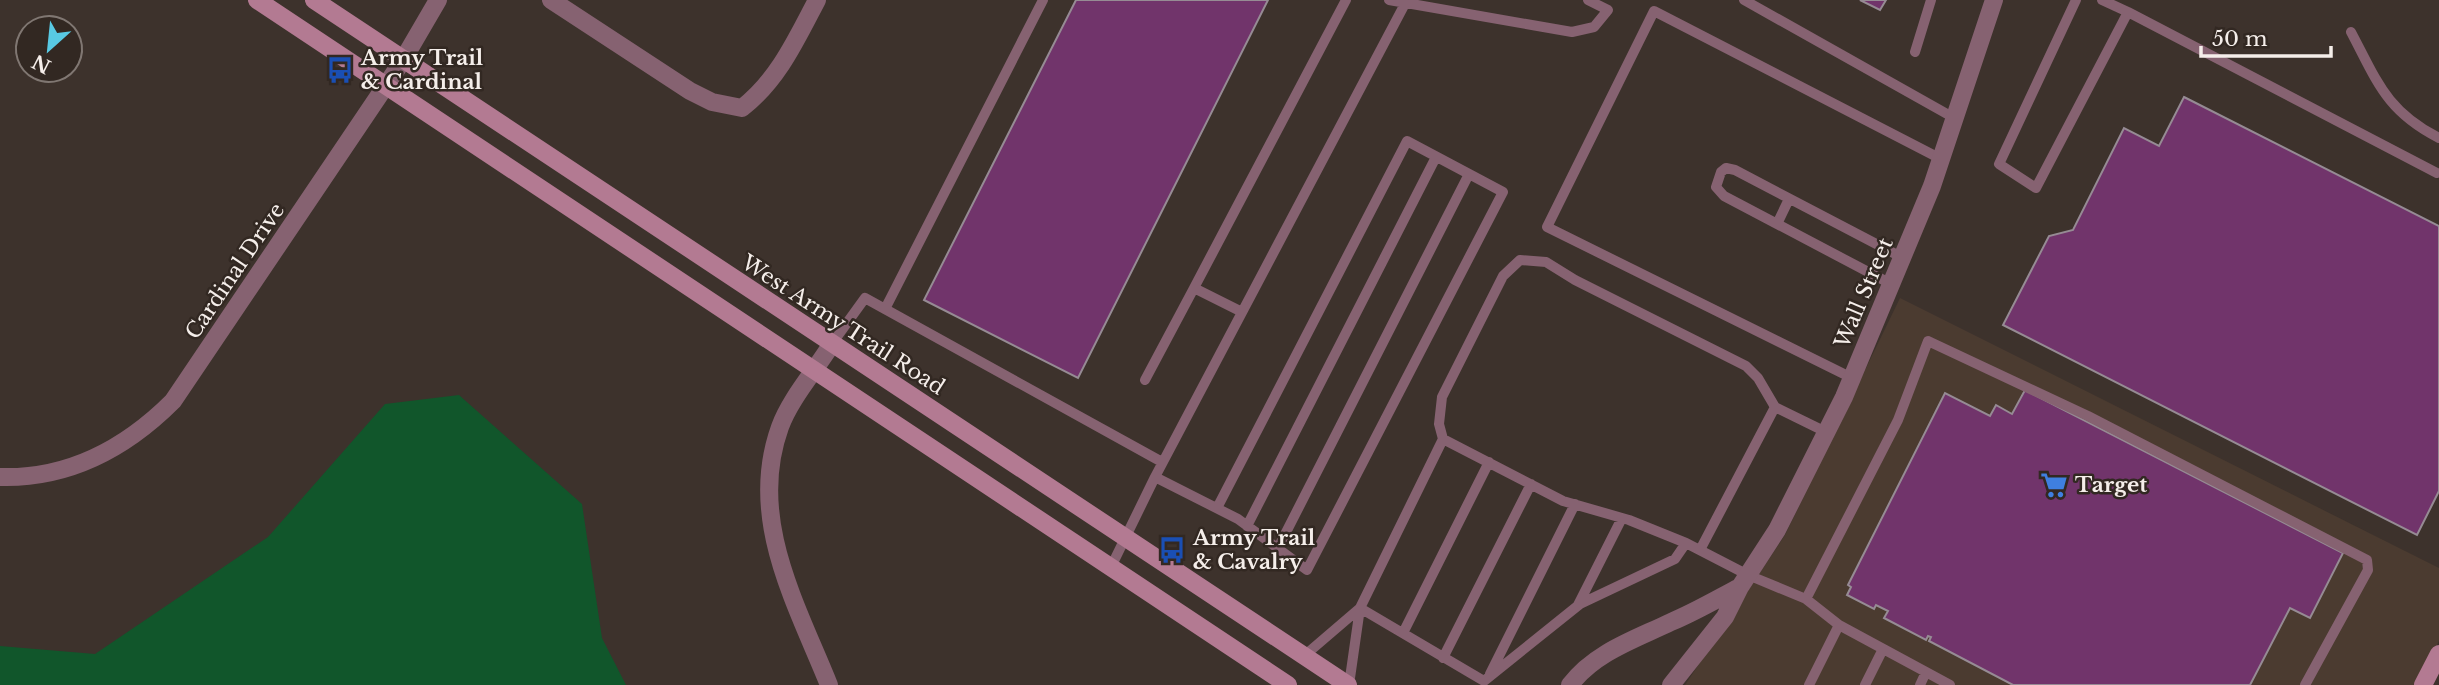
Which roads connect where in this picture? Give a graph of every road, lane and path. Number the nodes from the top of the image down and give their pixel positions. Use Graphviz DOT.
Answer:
graph roads {
  1 [pos="257,0"];
  2 [pos="314,0"];
  3 [pos="438,0"];
  4 [pos="551,0"];
  5 [pos="817,0"];
  6 [pos="1043,0"];
  7 [pos="1346,0"];
  8 [pos="1389,0"];
  9 [pos="1588,0"];
  10 [pos="1744,0"];
  11 [pos="1931,0"];
  12 [pos="1994,0"];
  13 [pos="2076,0"];
  14 [pos="2102,0"];
  15 [pos="1406,1"];
  16 [pos="1611,5"];
  17 [pos="2128,12"];
  18 [pos="2351,32"];
  19 [pos="1914,52"];
  20 [pos="403,60"];
  21 [pos="386,86"];
  22 [pos="1956,119"];
  23 [pos="2439,138"];
  24 [pos="1436,157"];
  25 [pos="1941,159"];
  26 [pos="2437,173"];
  27 [pos="1469,174"];
  28 [pos="1789,199"];
  29 [pos="1777,224"];
  30 [pos="1903,258"];
  31 [pos="1893,285"];
  32 [pos="1194,288"];
  33 [pos="885,309"];
  34 [pos="1242,313"];
  35 [pos="831,345"];
  36 [pos="815,370"];
  37 [pos="1852,378"];
  38 [pos="1145,380"];
  39 [pos="1775,407"];
  40 [pos="1826,432"];
  41 [pos="1443,439"];
  42 [pos="1163,462"];
  43 [pos="1489,463"];
  44 [pos="0,477"];
  45 [pos="1155,477"];
  46 [pos="1531,484"];
  47 [pos="1574,504"];
  48 [pos="1217,508"];
  49 [pos="1622,518"];
  50 [pos="1247,526"];
  51 [pos="1125,538"];
  52 [pos="1686,542"];
  53 [pos="1278,548"];
  54 [pos="1700,550"];
  55 [pos="1111,566"];
  56 [pos="1744,581"];
  57 [pos="1807,599"];
  58 [pos="1578,605"];
  59 [pos="1360,608"];
  60 [pos="1839,625"];
  61 [pos="1403,633"];
  62 [pos="1883,649"];
  63 [pos="2439,654"];
  64 [pos="1304,656"];
  65 [pos="1443,658"];
  66 [pos="1926,672"];
  67 [pos="1488,678"];
  68 [pos="829,685"];
  69 [pos="1288,685"];
  70 [pos="1348,685"];
  71 [pos="1570,685"];
  72 [pos="1671,685"];
  73 [pos="1809,685"];
  74 [pos="1865,685"];
  75 [pos="1920,685"];
  76 [pos="1951,685"];
  77 [pos="2305,685"];
  78 [pos="2423,685"];
  1 -- 21 [label="main road"];
  2 -- 20 [label="main road, West Army Trail Road"];
  3 -- 20 [label="street, Cardinal Drive"];
  4 -- 5 [label="street"];
  6 -- 33 [label="lane"];
  7 -- 32 [label="lane"];
  8 -- 15 [label="lane"];
  9 -- 16 [label="lane"];
  10 -- 22 [label="lane"];
  11 -- 19 [label="lane"];
  12 -- 22 [label="street, Wall Street"];
  13 -- 17 [label="lane"];
  14 -- 17 [label="lane"];
  15 -- 16 [label="lane"];
  15 -- 34 [label="lane"];
  17 -- 26 [label="lane"];
  18 -- 23 [label="lane"];
  20 -- 21 [label="street, Cardinal Drive"];
  20 -- 35 [label="main road, West Army Trail Road"];
  21 -- 36 [label="main road"];
  21 -- 44 [label="street, Cardinal Drive"];
  22 -- 25 [label="street, Wall Street"];
  24 -- 27 [label="lane"];
  24 -- 48 [label="lane"];
  24 -- 50 [label="lane"];
  25 -- 30 [label="street, Wall Street"];
  25 -- 37 [label="lane"];
  27 -- 53 [label="lane"];
  27 -- 53 [label="lane"];
  28 -- 29 [label="lane"];
  28 -- 29 [label="lane"];
  28 -- 30 [label="lane"];
  29 -- 31 [label="lane"];
  30 -- 31 [label="street, Wall Street"];
  31 -- 37 [label="street, Wall Street"];
  32 -- 34 [label="lane"];
  32 -- 38 [label="lane"];
  33 -- 35 [label="lane"];
  33 -- 42 [label="lane"];
  34 -- 42 [label="lane"];
  35 -- 36 [label="street"];
  35 -- 51 [label="main road, West Army Trail Road"];
  36 -- 55 [label="main road"];
  36 -- 68 [label="street"];
  37 -- 40 [label="street, Wall Street"];
  39 -- 40 [label="lane"];
  39 -- 41 [label="lane"];
  39 -- 54 [label="lane"];
  40 -- 56 [label="street, Wall Street"];
  41 -- 43 [label="lane"];
  41 -- 59 [label="lane"];
  42 -- 45 [label="lane"];
  43 -- 46 [label="lane"];
  43 -- 61 [label="lane"];
  45 -- 48 [label="lane"];
  45 -- 51 [label="lane"];
  46 -- 47 [label="lane"];
  46 -- 65 [label="lane"];
  47 -- 49 [label="lane"];
  47 -- 67 [label="lane"];
  48 -- 50 [label="lane"];
  49 -- 52 [label="lane"];
  49 -- 58 [label="lane"];
  50 -- 53 [label="lane"];
  51 -- 55 [label="lane"];
  51 -- 64 [label="main road, West Army Trail Road"];
  52 -- 54 [label="lane"];
  52 -- 58 [label="lane"];
  54 -- 56 [label="lane"];
  55 -- 69 [label="main road"];
  56 -- 57 [label="lane"];
  56 -- 71 [label="street, Wall Street"];
  56 -- 72 [label="street, Wall Street"];
  57 -- 60 [label="lane"];
  57 -- 77 [label="lane"];
  58 -- 67 [label="lane"];
  59 -- 61 [label="lane"];
  59 -- 64 [label="lane"];
  59 -- 70 [label="lane"];
  60 -- 62 [label="lane"];
  60 -- 73 [label="lane"];
  61 -- 65 [label="lane"];
  62 -- 66 [label="lane"];
  62 -- 74 [label="lane"];
  63 -- 78 [label="main road"];
  64 -- 70 [label="main road, West Army Trail Road"];
  65 -- 67 [label="lane"];
  66 -- 75 [label="lane"];
  66 -- 76 [label="lane"];
}
